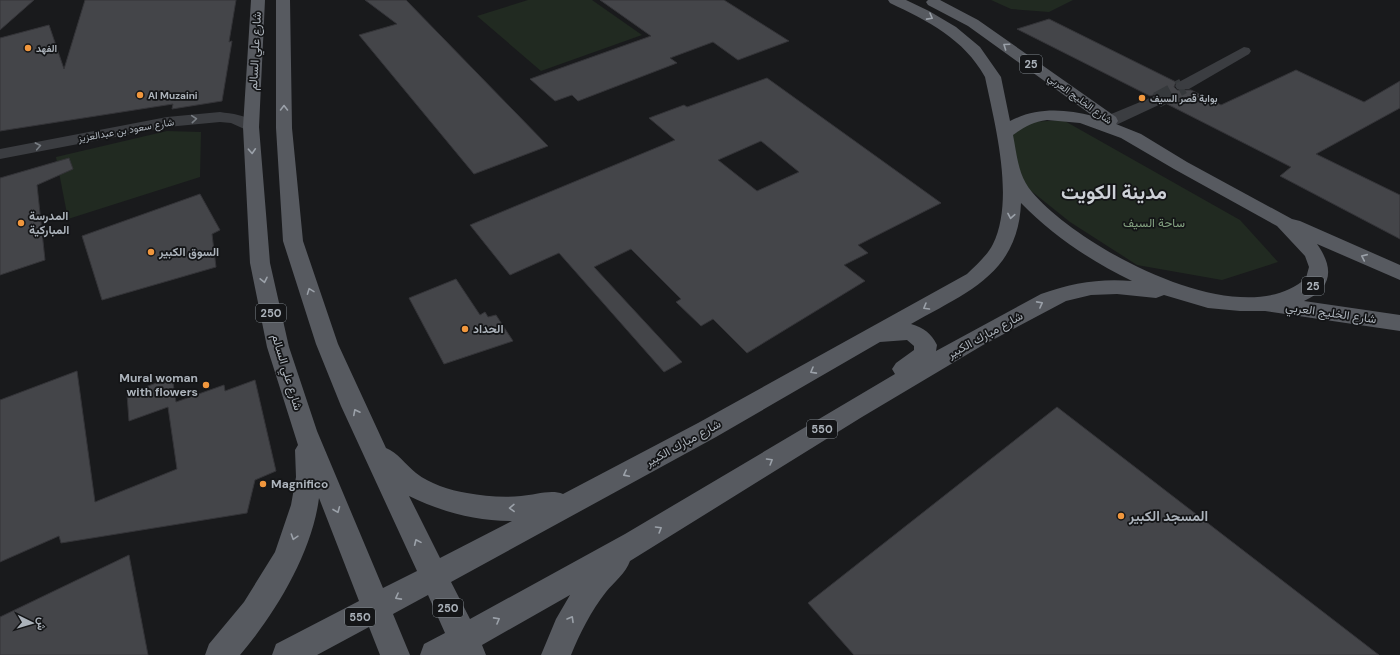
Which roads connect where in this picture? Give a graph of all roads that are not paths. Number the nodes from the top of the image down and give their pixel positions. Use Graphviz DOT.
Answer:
graph roads {
  1 [pos="258,0"];
  2 [pos="283,0"];
  3 [pos="895,0"];
  4 [pos="930,0"];
  5 [pos="1244,50"];
  6 [pos="1183,86"];
  7 [pos="1157,100"];
  8 [pos="1110,121"];
  9 [pos="251,127"];
  10 [pos="1004,134"];
  11 [pos="1128,134"];
  12 [pos="0,154"];
  13 [pos="1013,178"];
  14 [pos="1284,222"];
  15 [pos="1400,273"];
  16 [pos="1200,299"];
  17 [pos="1262,304"];
  18 [pos="1400,323"];
  19 [pos="872,338"];
  20 [pos="853,410"];
  21 [pos="305,431"];
  22 [pos="368,436"];
  23 [pos="578,498"];
  24 [pos="635,543"];
  25 [pos="433,578"];
  26 [pos="376,609"];
  27 [pos="467,647"];
  28 [pos="220,655"];
  29 [pos="287,655"];
  30 [pos="395,655"];
  31 [pos="435,655"];
  32 [pos="556,655"];
  1 -- 9 [label="main road, شارع علي السالم / 250"];
  22 -- 2 [label="main road, 250, one-way"];
  3 -- 10 [label="main road, 25, one-way"];
  8 -- 4 [label="main road, شارع الخليج العربي / 25, one-way"];
  5 -- 6 [label="street"];
  7 -- 8 [label="street"];
  8 -- 11 [label="main road, شارع الخليج العربي / 25"];
  12 -- 9 [label="street, شارع سعود بن عبدالعزيز, one-way"];
  9 -- 21 [label="main road, شارع علي السالم / 250, one-way"];
  10 -- 11 [label="main road, 25"];
  10 -- 13 [label="main road, 25"];
  11 -- 14 [label="main road, 25"];
  13 -- 16 [label="main road, 25"];
  13 -- 19 [label="main road, شارع مبارك الكبير / 550, one-way"];
  15 -- 14 [label="main road, 25, one-way"];
  14 -- 17 [label="main road, 25"];
  16 -- 17 [label="main road, 25"];
  20 -- 16 [label="main road, شارع مبارك الكبير / 550, one-way"];
  17 -- 18 [label="main road, شارع الخليج العربي / 25"];
  19 -- 20 [label="main road"];
  19 -- 23 [label="main road, شارع مبارك الكبير / 550, one-way"];
  24 -- 20 [label="main road, شارع مبارك الكبير / 550, one-way"];
  21 -- 26 [label="main road, شارع علي السالم / 250, one-way"];
  21 -- 28 [label="main road, one-way"];
  23 -- 22 [label="main road, one-way"];
  25 -- 22 [label="main road, 250, one-way"];
  23 -- 25 [label="main road, شارع مبارك الكبير / 550"];
  27 -- 24 [label="main road, شارع مبارك الكبير / 550, one-way"];
  32 -- 24 [label="main road, one-way"];
  25 -- 26 [label="main road, شارع مبارك الكبير / 550, one-way"];
  25 -- 27 [label="main road, 250"];
  26 -- 29 [label="main road, شارع مبارك الكبير / 550"];
  26 -- 30 [label="main road, شارع علي السالم / 250"];
  27 -- 31 [label="main road, شارع مبارك الكبير / 550"];
}
